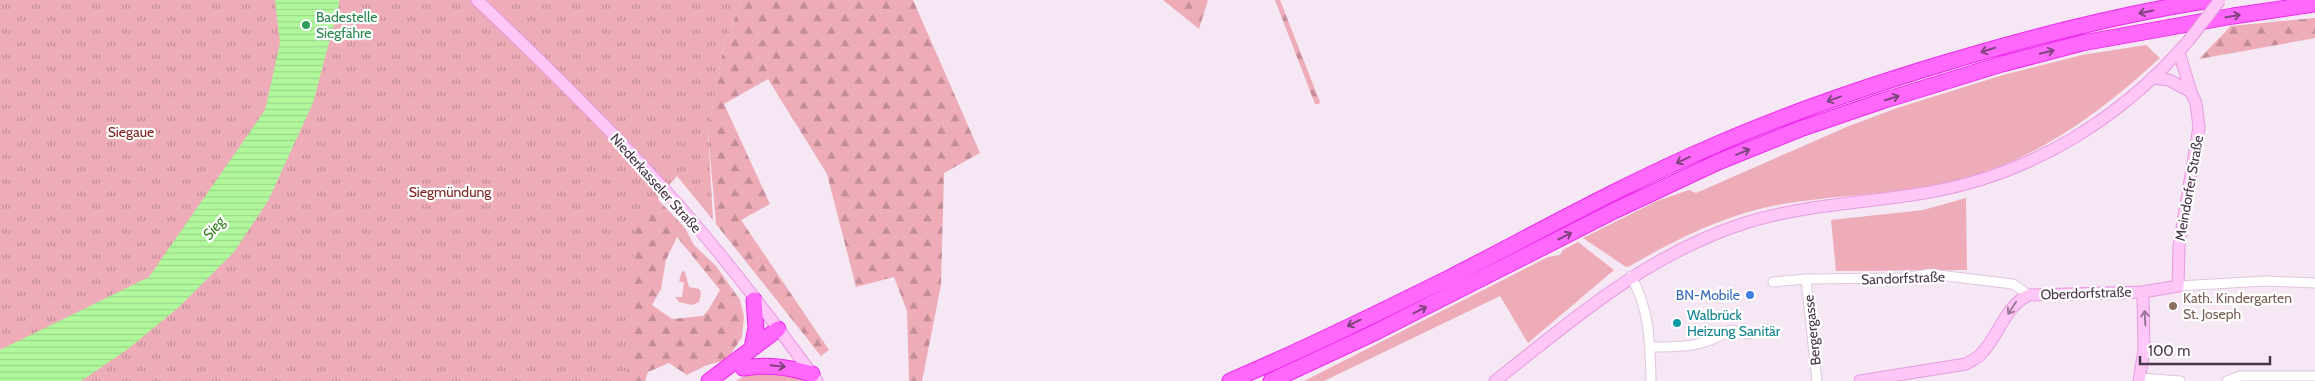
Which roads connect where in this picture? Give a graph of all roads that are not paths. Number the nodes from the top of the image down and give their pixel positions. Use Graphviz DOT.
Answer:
graph roads {
  1 [pos="478,0"];
  2 [pos="2211,0"];
  3 [pos="2220,0"];
  4 [pos="2315,4"];
  5 [pos="2179,52"];
  6 [pos="2152,78"];
  7 [pos="2191,92"];
  8 [pos="1631,276"];
  9 [pos="1806,279"];
  10 [pos="1773,282"];
  11 [pos="2315,284"];
  12 [pos="2178,286"];
  13 [pos="2143,292"];
  14 [pos="2029,295"];
  15 [pos="754,300"];
  16 [pos="781,332"];
  17 [pos="1748,334"];
  18 [pos="1651,347"];
  19 [pos="752,348"];
  20 [pos="742,368"];
  21 [pos="2315,376"];
  22 [pos="814,378"];
  23 [pos="2140,380"];
  24 [pos="709,381"];
  25 [pos="724,381"];
  26 [pos="1230,381"];
  27 [pos="1271,381"];
  28 [pos="1495,381"];
  29 [pos="1651,381"];
  30 [pos="1818,381"];
  31 [pos="1860,381"];
  32 [pos="2180,381"];
  33 [pos="2227,381"];
  1 -- 15 [label="main road, Niederkasseler Straße"];
  2 -- 26 [label="highway, one-way"];
  3 -- 5 [label="main road, bridge"];
  27 -- 4 [label="highway, one-way"];
  5 -- 6 [label="main road"];
  5 -- 7 [label="main road, Meindorfer Straße"];
  6 -- 7 [label="main road"];
  6 -- 8 [label="main road"];
  7 -- 12 [label="main road, Meindorfer Straße"];
  8 -- 18 [label="street"];
  8 -- 28 [label="main road"];
  9 -- 10 [label="street, Sandorfstraße"];
  9 -- 14 [label="street, Sandorfstraße"];
  9 -- 30 [label="street, Bergergasse"];
  11 -- 12 [label="street, Oberdorfstraße"];
  12 -- 13 [label="main road, Oberdorfstraße"];
  13 -- 14 [label="main road, Oberdorfstraße"];
  23 -- 13 [label="main road, one-way"];
  14 -- 31 [label="main road, Oberdorfstraße, one-way"];
  15 -- 16 [label="main road, Niederkasseler Straße"];
  15 -- 19 [label="highway"];
  16 -- 19 [label="highway"];
  16 -- 20 [label="highway"];
  16 -- 22 [label="main road, Niederkasseler Straße"];
  17 -- 18 [label="street"];
  18 -- 29 [label="street"];
  19 -- 24 [label="highway"];
  20 -- 22 [label="highway, one-way"];
  20 -- 25 [label="highway"];
  21 -- 33 [label="street"];
  23 -- 32 [label="street"];
}
